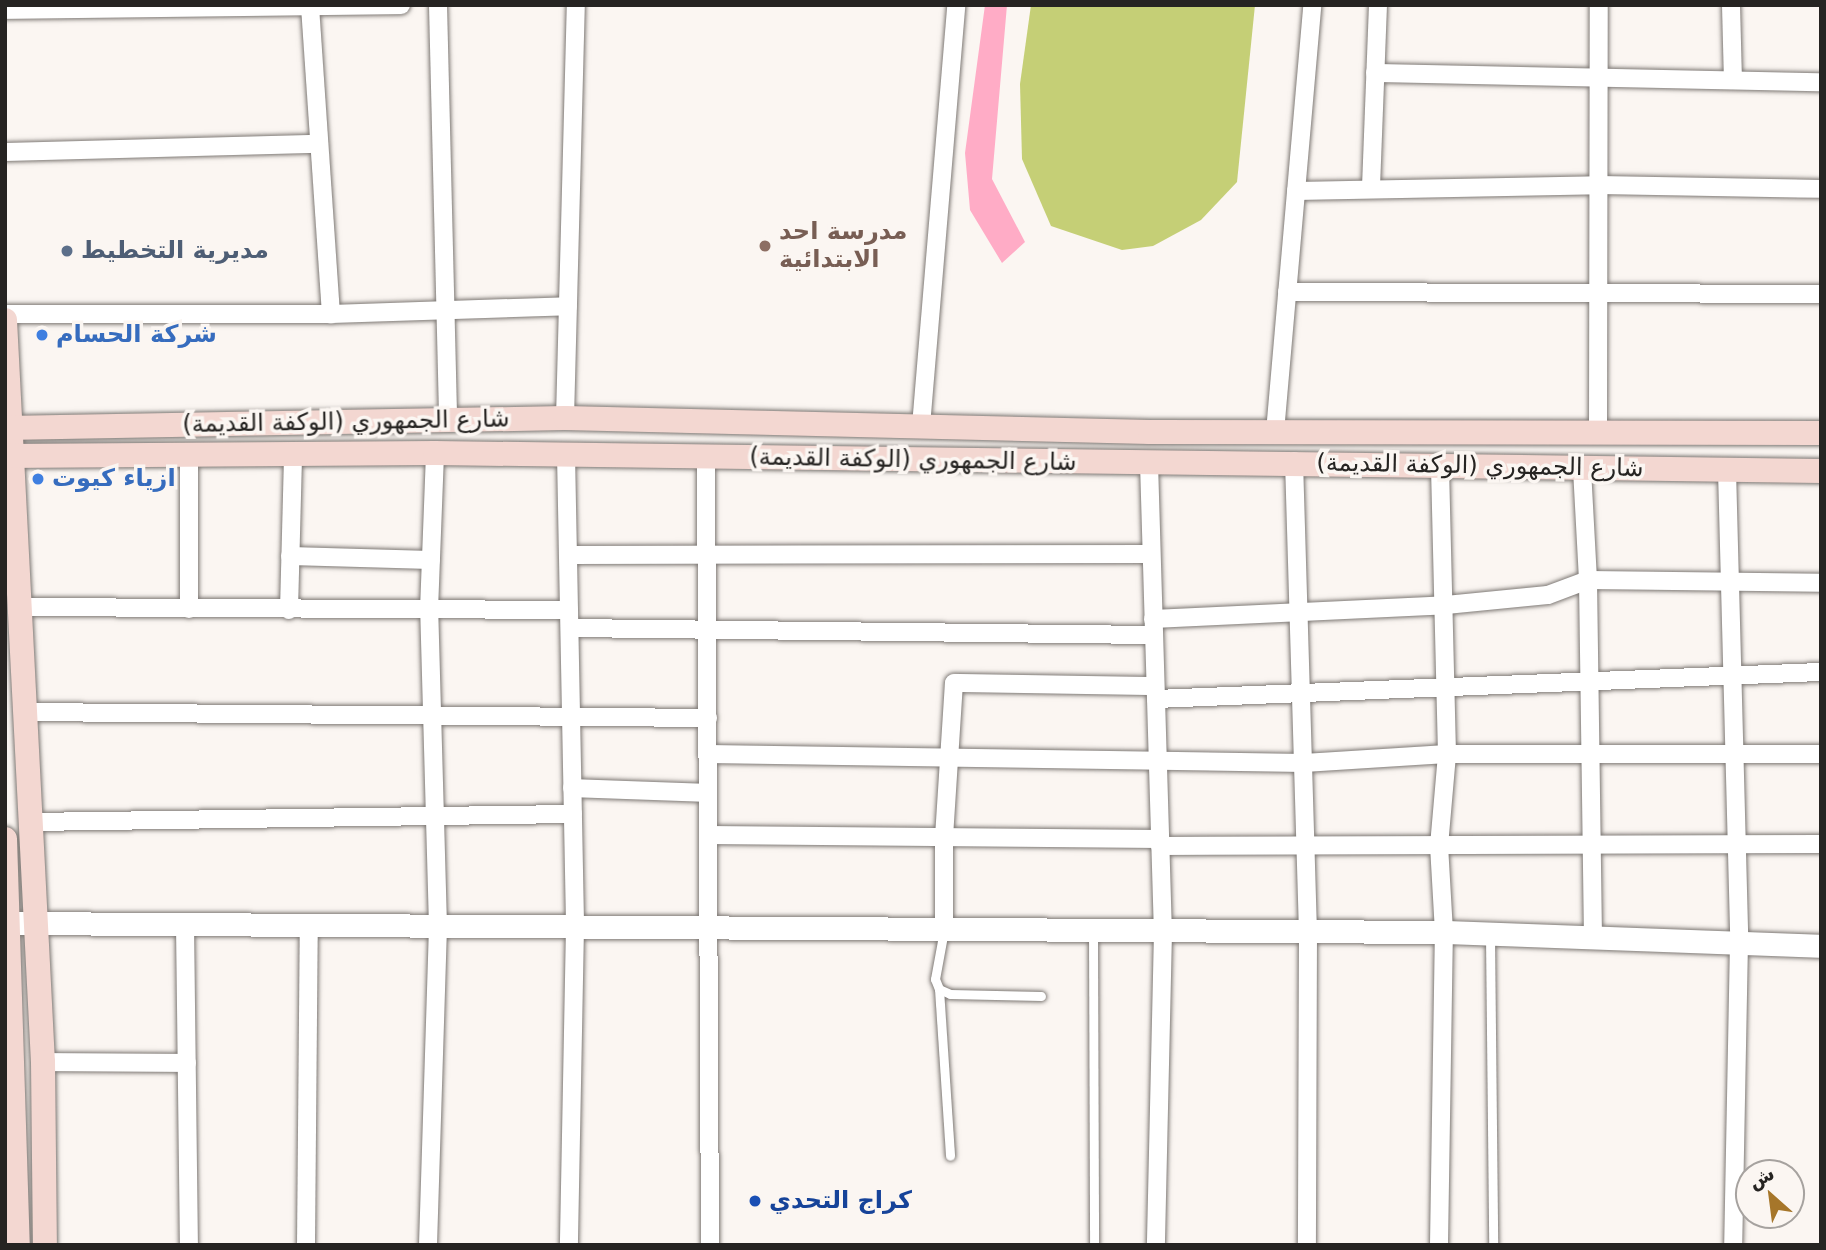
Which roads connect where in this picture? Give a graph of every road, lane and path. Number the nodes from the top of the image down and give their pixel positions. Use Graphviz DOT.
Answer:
graph roads {
  1 [pos="401,5"];
  2 [pos="438,5"];
  3 [pos="576,5"];
  4 [pos="956,5"];
  5 [pos="1312,5"];
  6 [pos="1378,5"];
  7 [pos="1599,5"];
  8 [pos="1731,5"];
  9 [pos="310,6"];
  10 [pos="5,10"];
  11 [pos="1375,73"];
  12 [pos="1599,77"];
  13 [pos="1733,80"];
  14 [pos="1821,82"];
  15 [pos="319,144"];
  16 [pos="5,152"];
  17 [pos="1599,185"];
  18 [pos="1371,187"];
  19 [pos="1821,189"];
  20 [pos="1296,191"];
  21 [pos="1597,291"];
  22 [pos="1287,292"];
  23 [pos="1821,294"];
  24 [pos="568,306"];
  25 [pos="447,311"];
  26 [pos="5,314"];
  27 [pos="331,314"];
  28 [pos="5,320"];
  29 [pos="565,418"];
  30 [pos="625,419"];
  31 [pos="448,420"];
  32 [pos="890,425"];
  33 [pos="921,426"];
  34 [pos="7,428"];
  35 [pos="1275,432"];
  36 [pos="1598,432"];
  37 [pos="1821,433"];
  38 [pos="293,452"];
  39 [pos="435,453"];
  40 [pos="566,454"];
  41 [pos="7,456"];
  42 [pos="189,456"];
  43 [pos="625,456"];
  44 [pos="706,458"];
  45 [pos="889,460"];
  46 [pos="1294,461"];
  47 [pos="1149,463"];
  48 [pos="1440,465"];
  49 [pos="1582,469"];
  50 [pos="1727,470"];
  51 [pos="1821,471"];
  52 [pos="1151,554"];
  53 [pos="568,555"];
  54 [pos="290,556"];
  55 [pos="706,556"];
  56 [pos="431,560"];
  57 [pos="1588,580"];
  58 [pos="1731,582"];
  59 [pos="1821,583"];
  60 [pos="1446,605"];
  61 [pos="21,607"];
  62 [pos="189,609"];
  63 [pos="289,610"];
  64 [pos="429,610"];
  65 [pos="1300,613"];
  66 [pos="569,619"];
  67 [pos="1154,627"];
  68 [pos="707,631"];
  69 [pos="1821,672"];
  70 [pos="1733,674"];
  71 [pos="1587,682"];
  72 [pos="1447,688"];
  73 [pos="1156,693"];
  74 [pos="1302,694"];
  75 [pos="24,712"];
  76 [pos="432,713"];
  77 [pos="571,718"];
  78 [pos="708,718"];
  79 [pos="708,754"];
  80 [pos="1447,754"];
  81 [pos="1735,754"];
  82 [pos="1821,754"];
  83 [pos="1590,755"];
  84 [pos="948,758"];
  85 [pos="1158,761"];
  86 [pos="1304,763"];
  87 [pos="572,788"];
  88 [pos="708,793"];
  89 [pos="573,814"];
  90 [pos="435,816"];
  91 [pos="31,822"];
  92 [pos="708,835"];
  93 [pos="944,837"];
  94 [pos="5,839"];
  95 [pos="1160,842"];
  96 [pos="1738,844"];
  97 [pos="1821,844"];
  98 [pos="1591,845"];
  99 [pos="1306,846"];
  100 [pos="1439,846"];
  101 [pos="8,923"];
  102 [pos="36,923"];
  103 [pos="186,924"];
  104 [pos="309,925"];
  105 [pos="438,926"];
  106 [pos="575,927"];
  107 [pos="709,928"];
  108 [pos="944,930"];
  109 [pos="1093,932"];
  110 [pos="1163,932"];
  111 [pos="1444,932"];
  112 [pos="1308,933"];
  113 [pos="1490,936"];
  114 [pos="1593,938"];
  115 [pos="1739,942"];
  116 [pos="1821,946"];
  117 [pos="939,989"];
  118 [pos="1041,996"];
  119 [pos="43,1062"];
  120 [pos="187,1063"];
  121 [pos="950,1156"];
  122 [pos="18,1245"];
  123 [pos="45,1245"];
  124 [pos="189,1245"];
  125 [pos="306,1245"];
  126 [pos="428,1245"];
  127 [pos="569,1245"];
  128 [pos="710,1245"];
  129 [pos="1094,1245"];
  130 [pos="1156,1245"];
  131 [pos="1307,1245"];
  132 [pos="1438,1245"];
  133 [pos="1493,1245"];
  134 [pos="1733,1245"];
  1 -- 9 [label="street"];
  2 -- 25 [label="street"];
  3 -- 24 [label="street"];
  4 -- 33 [label="street"];
  5 -- 20 [label="street"];
  6 -- 11 [label="street"];
  7 -- 12 [label="street"];
  8 -- 13 [label="street"];
  9 -- 10 [label="street"];
  9 -- 15 [label="street"];
  11 -- 12 [label="street"];
  11 -- 18 [label="street"];
  12 -- 13 [label="street"];
  12 -- 17 [label="street"];
  13 -- 14 [label="street"];
  15 -- 16 [label="street"];
  15 -- 27 [label="street"];
  17 -- 18 [label="street"];
  17 -- 19 [label="street"];
  17 -- 21 [label="street"];
  18 -- 20 [label="street"];
  20 -- 22 [label="street"];
  21 -- 22 [label="street"];
  21 -- 23 [label="street"];
  21 -- 36 [label="street"];
  22 -- 35 [label="street"];
  24 -- 25 [label="street"];
  24 -- 29 [label="street"];
  25 -- 27 [label="street"];
  25 -- 31 [label="street"];
  26 -- 27 [label="street"];
  28 -- 34 [label="main road"];
  29 -- 30 [label="main road, شارع الجمهوري (الوكفة القديمة)"];
  29 -- 31 [label="main road, شارع الجمهوري (الوكفة القديمة)"];
  30 -- 32 [label="main road, شارع الجمهوري (الوكفة القديمة)"];
  30 -- 43 [label="main road"];
  31 -- 34 [label="main road, شارع الجمهوري (الوكفة القديمة)"];
  32 -- 33 [label="main road, شارع الجمهوري (الوكفة القديمة)"];
  32 -- 45 [label="main road"];
  33 -- 35 [label="main road, شارع الجمهوري (الوكفة القديمة)"];
  34 -- 41 [label="main road"];
  35 -- 36 [label="main road, شارع الجمهوري (الوكفة القديمة)"];
  36 -- 37 [label="main road, شارع الجمهوري (الوكفة القديمة)"];
  38 -- 39 [label="main road, شارع الجمهوري (الوكفة القديمة)"];
  38 -- 42 [label="main road, شارع الجمهوري (الوكفة القديمة)"];
  38 -- 54 [label="street"];
  39 -- 40 [label="main road, شارع الجمهوري (الوكفة القديمة)"];
  39 -- 56 [label="street"];
  40 -- 43 [label="main road, شارع الجمهوري (الوكفة القديمة)"];
  40 -- 53 [label="street"];
  41 -- 42 [label="main road, شارع الجمهوري (الوكفة القديمة)"];
  41 -- 61 [label="main road"];
  42 -- 62 [label="street"];
  43 -- 44 [label="main road, شارع الجمهوري (الوكفة القديمة)"];
  44 -- 45 [label="main road, شارع الجمهوري (الوكفة القديمة)"];
  44 -- 55 [label="street"];
  45 -- 47 [label="main road, شارع الجمهوري (الوكفة القديمة)"];
  46 -- 47 [label="main road, شارع الجمهوري (الوكفة القديمة)"];
  46 -- 48 [label="main road, شارع الجمهوري (الوكفة القديمة)"];
  46 -- 65 [label="street"];
  47 -- 52 [label="street"];
  48 -- 49 [label="main road, شارع الجمهوري (الوكفة القديمة)"];
  48 -- 60 [label="street"];
  49 -- 50 [label="main road, شارع الجمهوري (الوكفة القديمة)"];
  49 -- 57 [label="street"];
  50 -- 51 [label="main road, شارع الجمهوري (الوكفة القديمة)"];
  50 -- 58 [label="street"];
  52 -- 55 [label="street"];
  52 -- 67 [label="street"];
  53 -- 55 [label="street"];
  53 -- 66 [label="street"];
  54 -- 56 [label="street"];
  54 -- 63 [label="street"];
  55 -- 68 [label="street"];
  56 -- 64 [label="street"];
  57 -- 58 [label="street"];
  57 -- 60 [label="street"];
  57 -- 71 [label="street"];
  58 -- 59 [label="street"];
  58 -- 70 [label="street"];
  60 -- 65 [label="street"];
  60 -- 72 [label="street"];
  61 -- 62 [label="street"];
  61 -- 75 [label="main road"];
  62 -- 63 [label="street"];
  63 -- 64 [label="street"];
  64 -- 66 [label="street"];
  64 -- 76 [label="street"];
  65 -- 67 [label="street"];
  65 -- 74 [label="street"];
  66 -- 68 [label="street"];
  66 -- 77 [label="street"];
  67 -- 68 [label="street"];
  67 -- 73 [label="street"];
  68 -- 78 [label="street"];
  69 -- 70 [label="street"];
  70 -- 71 [label="street"];
  70 -- 81 [label="street"];
  71 -- 72 [label="street"];
  71 -- 83 [label="street"];
  72 -- 74 [label="street"];
  72 -- 80 [label="street"];
  73 -- 74 [label="street"];
  73 -- 84 [label="street"];
  73 -- 85 [label="street"];
  74 -- 86 [label="street"];
  75 -- 76 [label="street"];
  75 -- 91 [label="main road"];
  76 -- 77 [label="street"];
  76 -- 90 [label="street"];
  77 -- 78 [label="street"];
  77 -- 87 [label="street"];
  78 -- 79 [label="street"];
  79 -- 84 [label="street"];
  79 -- 88 [label="street"];
  80 -- 83 [label="street"];
  80 -- 86 [label="street"];
  80 -- 100 [label="street"];
  81 -- 82 [label="street"];
  81 -- 83 [label="street"];
  81 -- 96 [label="street"];
  83 -- 98 [label="street"];
  84 -- 85 [label="street"];
  84 -- 93 [label="street"];
  85 -- 86 [label="street"];
  85 -- 95 [label="street"];
  86 -- 99 [label="street"];
  87 -- 88 [label="street"];
  87 -- 89 [label="street"];
  88 -- 92 [label="street"];
  89 -- 90 [label="street"];
  89 -- 106 [label="street"];
  90 -- 91 [label="street"];
  90 -- 105 [label="street"];
  91 -- 102 [label="main road"];
  92 -- 93 [label="street"];
  92 -- 107 [label="street"];
  93 -- 95 [label="street"];
  93 -- 108 [label="street"];
  94 -- 101 [label="main road"];
  95 -- 99 [label="street"];
  95 -- 110 [label="street"];
  96 -- 97 [label="street"];
  96 -- 98 [label="street"];
  96 -- 115 [label="street"];
  98 -- 100 [label="street"];
  98 -- 114 [label="street"];
  99 -- 100 [label="street"];
  99 -- 112 [label="street"];
  100 -- 111 [label="street"];
  101 -- 102 [label="street"];
  101 -- 122 [label="main road"];
  102 -- 103 [label="street"];
  102 -- 119 [label="main road"];
  103 -- 104 [label="street"];
  103 -- 120 [label="street"];
  104 -- 105 [label="street"];
  104 -- 125 [label="street"];
  105 -- 106 [label="street"];
  105 -- 126 [label="street"];
  106 -- 107 [label="street"];
  106 -- 127 [label="street"];
  107 -- 108 [label="street"];
  107 -- 128 [label="street"];
  108 -- 109 [label="street"];
  108 -- 117 [label="lane"];
  109 -- 110 [label="street"];
  109 -- 129 [label="lane"];
  110 -- 112 [label="street"];
  110 -- 130 [label="street"];
  111 -- 112 [label="street"];
  111 -- 113 [label="street"];
  111 -- 132 [label="street"];
  112 -- 131 [label="street"];
  113 -- 114 [label="street"];
  113 -- 133 [label="lane"];
  114 -- 115 [label="street"];
  115 -- 116 [label="street"];
  115 -- 134 [label="street"];
  117 -- 118 [label="lane"];
  117 -- 121 [label="lane"];
  119 -- 120 [label="street"];
  119 -- 123 [label="main road"];
  120 -- 124 [label="street"];
}
